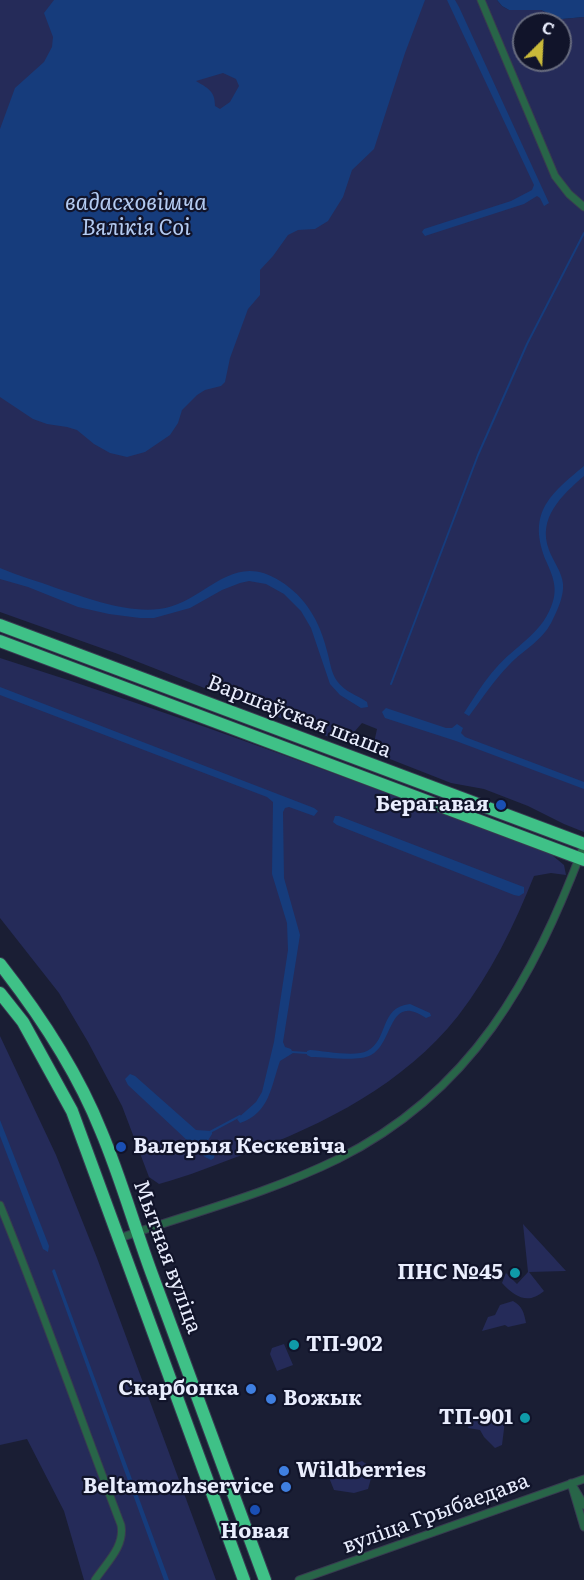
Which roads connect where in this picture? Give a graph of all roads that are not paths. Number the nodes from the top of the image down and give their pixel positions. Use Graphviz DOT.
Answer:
graph roads {
  1 [pos="481,0"];
  2 [pos="584,207"];
  3 [pos="0,625"];
  4 [pos="0,641"];
  5 [pos="584,845"];
  6 [pos="582,859"];
  7 [pos="0,964"];
  8 [pos="0,993"];
  9 [pos="0,1205"];
  10 [pos="136,1232"];
  11 [pos="120,1238"];
  12 [pos="584,1479"];
  13 [pos="571,1483"];
  14 [pos="584,1505"];
  15 [pos="584,1527"];
  16 [pos="96,1578"];
  17 [pos="244,1580"];
  18 [pos="265,1580"];
  19 [pos="299,1580"];
  1 -- 2 [label="street"];
  3 -- 5 [label="highway, Варшаўская шаша"];
  4 -- 6 [label="highway, Варшаўская шаша"];
  5 -- 6 [label="street"];
  6 -- 10 [label="street"];
  7 -- 10 [label="highway, Мытная вуліца"];
  8 -- 11 [label="highway, Мытная вуліца"];
  9 -- 16 [label="street"];
  10 -- 11 [label="street"];
  10 -- 18 [label="highway, Мытная вуліца"];
  11 -- 17 [label="highway, Мытная вуліца"];
  12 -- 13 [label="street, вуліца Грыбаедава"];
  13 -- 14 [label="street"];
  13 -- 15 [label="street"];
  13 -- 19 [label="street, вуліца Грыбаедава"];
}
